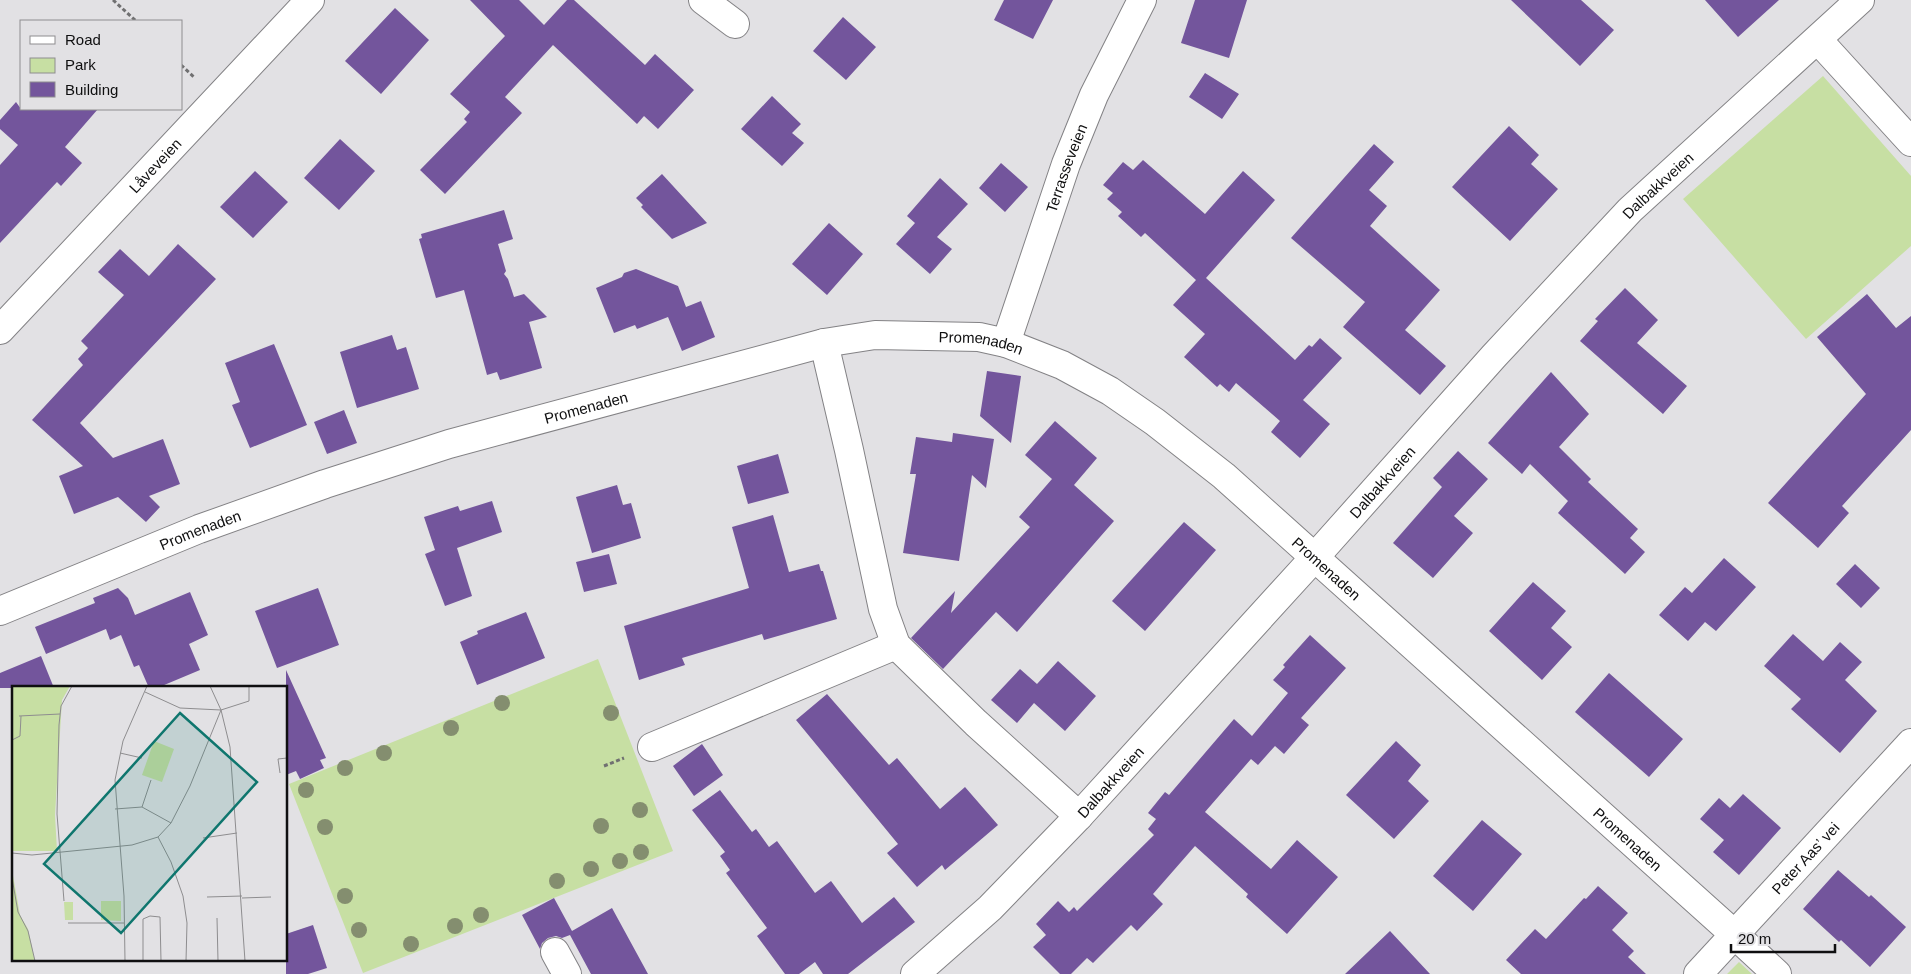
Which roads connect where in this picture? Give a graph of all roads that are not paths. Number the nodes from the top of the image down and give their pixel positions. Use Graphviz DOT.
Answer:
graph roads {
  1 [pos="310,0"];
  2 [pos="703,0"];
  3 [pos="1142,0"];
  4 [pos="1860,0"];
  5 [pos="735,24"];
  6 [pos="1818,40"];
  7 [pos="1911,142"];
  8 [pos="0,330"];
  9 [pos="824,343"];
  10 [pos="1006,343"];
  11 [pos="1314,558"];
  12 [pos="0,611"];
  13 [pos="896,645"];
  14 [pos="1911,743"];
  15 [pos="652,747"];
  16 [pos="1079,816"];
  17 [pos="1734,934"];
  18 [pos="915,974"];
  19 [pos="1698,974"];
  20 [pos="1777,974"];
  1 -- 8 [label="street, Låveveien"];
  2 -- 5 [label="street"];
  3 -- 10 [label="street, Terrasseveien"];
  4 -- 6 [label="street, Dalbakkveien"];
  6 -- 7 [label="street"];
  6 -- 11 [label="street, Dalbakkveien"];
  9 -- 10 [label="street, Promenaden"];
  9 -- 12 [label="street, Promenaden"];
  9 -- 13 [label="street"];
  10 -- 11 [label="street, Promenaden"];
  11 -- 16 [label="street, Dalbakkveien"];
  11 -- 17 [label="street, Promenaden"];
  13 -- 15 [label="street"];
  13 -- 16 [label="street"];
  14 -- 17 [label="street, Peter Aas’ vei"];
  16 -- 18 [label="street, Dalbakkveien"];
  17 -- 19 [label="street, Peter Aas’ vei"];
  17 -- 20 [label="street, Promenaden"];
}
